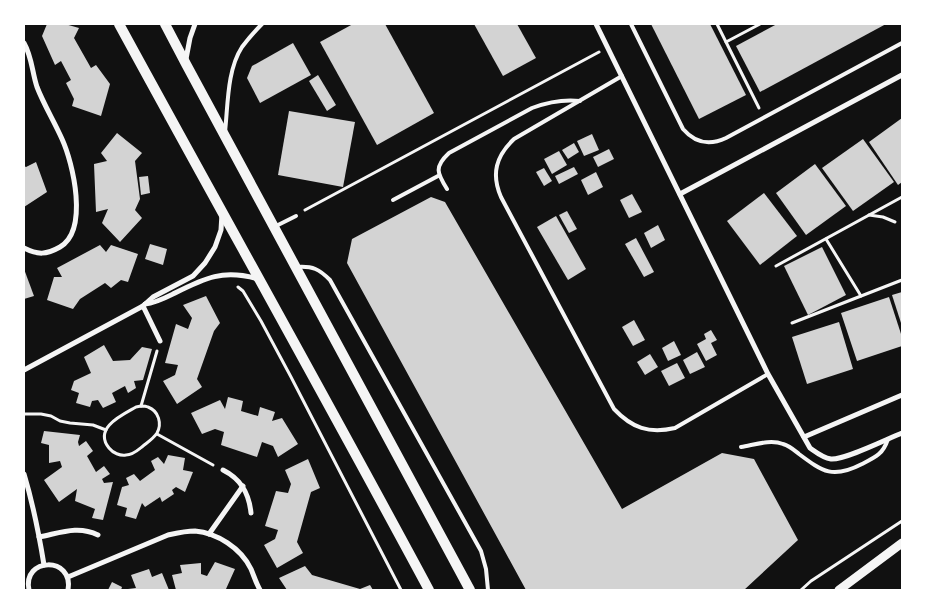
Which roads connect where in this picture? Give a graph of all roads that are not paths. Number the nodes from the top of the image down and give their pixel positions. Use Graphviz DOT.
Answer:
graph roads {
  1 [pos="118,24"];
  2 [pos="165,24"];
  3 [pos="195,24"];
  4 [pos="262,24"];
  5 [pos="596,24"];
  6 [pos="631,24"];
  7 [pos="24,43"];
  8 [pos="902,43"];
  9 [pos="186,64"];
  10 [pos="902,75"];
  11 [pos="622,76"];
  12 [pos="580,101"];
  13 [pos="225,136"];
  14 [pos="438,176"];
  15 [pos="447,189"];
  16 [pos="680,194"];
  17 [pos="393,200"];
  18 [pos="222,212"];
  19 [pos="296,216"];
  20 [pos="274,227"];
  21 [pos="24,248"];
  22 [pos="295,267"];
  23 [pos="260,280"];
  24 [pos="144,305"];
  25 [pos="160,342"];
  26 [pos="24,370"];
  27 [pos="768,374"];
  28 [pos="902,395"];
  29 [pos="902,433"];
  30 [pos="804,437"];
  31 [pos="888,438"];
  32 [pos="741,447"];
  33 [pos="223,470"];
  34 [pos="24,474"];
  35 [pos="243,486"];
  36 [pos="251,513"];
  37 [pos="209,534"];
  38 [pos="98,535"];
  39 [pos="40,537"];
  40 [pos="902,543"];
  41 [pos="44,565"];
  42 [pos="68,577"];
  43 [pos="29,590"];
  44 [pos="68,590"];
  45 [pos="260,590"];
  46 [pos="430,590"];
  47 [pos="470,590"];
  48 [pos="488,590"];
  49 [pos="839,590"];
  1 -- 18 [label="main road"];
  2 -- 9 [label="main road"];
  3 -- 9 [label="street"];
  4 -- 13 [label="lane"];
  5 -- 11 [label="street"];
  6 -- 8 [label="lane"];
  7 -- 21 [label="street"];
  9 -- 13 [label="main road"];
  10 -- 16 [label="street"];
  11 -- 12 [label="lane"];
  11 -- 16 [label="street"];
  12 -- 14 [label="lane"];
  12 -- 27 [label="lane"];
  13 -- 20 [label="main road"];
  14 -- 15 [label="lane"];
  14 -- 17 [label="lane"];
  16 -- 27 [label="street"];
  18 -- 23 [label="main road"];
  18 -- 24 [label="street"];
  19 -- 20 [label="lane"];
  20 -- 22 [label="main road"];
  22 -- 47 [label="main road"];
  22 -- 48 [label="lane"];
  23 -- 24 [label="street"];
  23 -- 46 [label="main road"];
  24 -- 25 [label="street"];
  24 -- 26 [label="street"];
  27 -- 30 [label="street"];
  28 -- 30 [label="street"];
  29 -- 31 [label="street"];
  30 -- 31 [label="street"];
  31 -- 32 [label="lane"];
  33 -- 35 [label="street"];
  34 -- 39 [label="street"];
  35 -- 36 [label="street"];
  35 -- 37 [label="street"];
  37 -- 42 [label="street"];
  37 -- 45 [label="street"];
  38 -- 39 [label="street"];
  39 -- 41 [label="street"];
  40 -- 49 [label="street"];
  41 -- 42 [label="street"];
  41 -- 43 [label="street"];
  42 -- 44 [label="street"];
}
